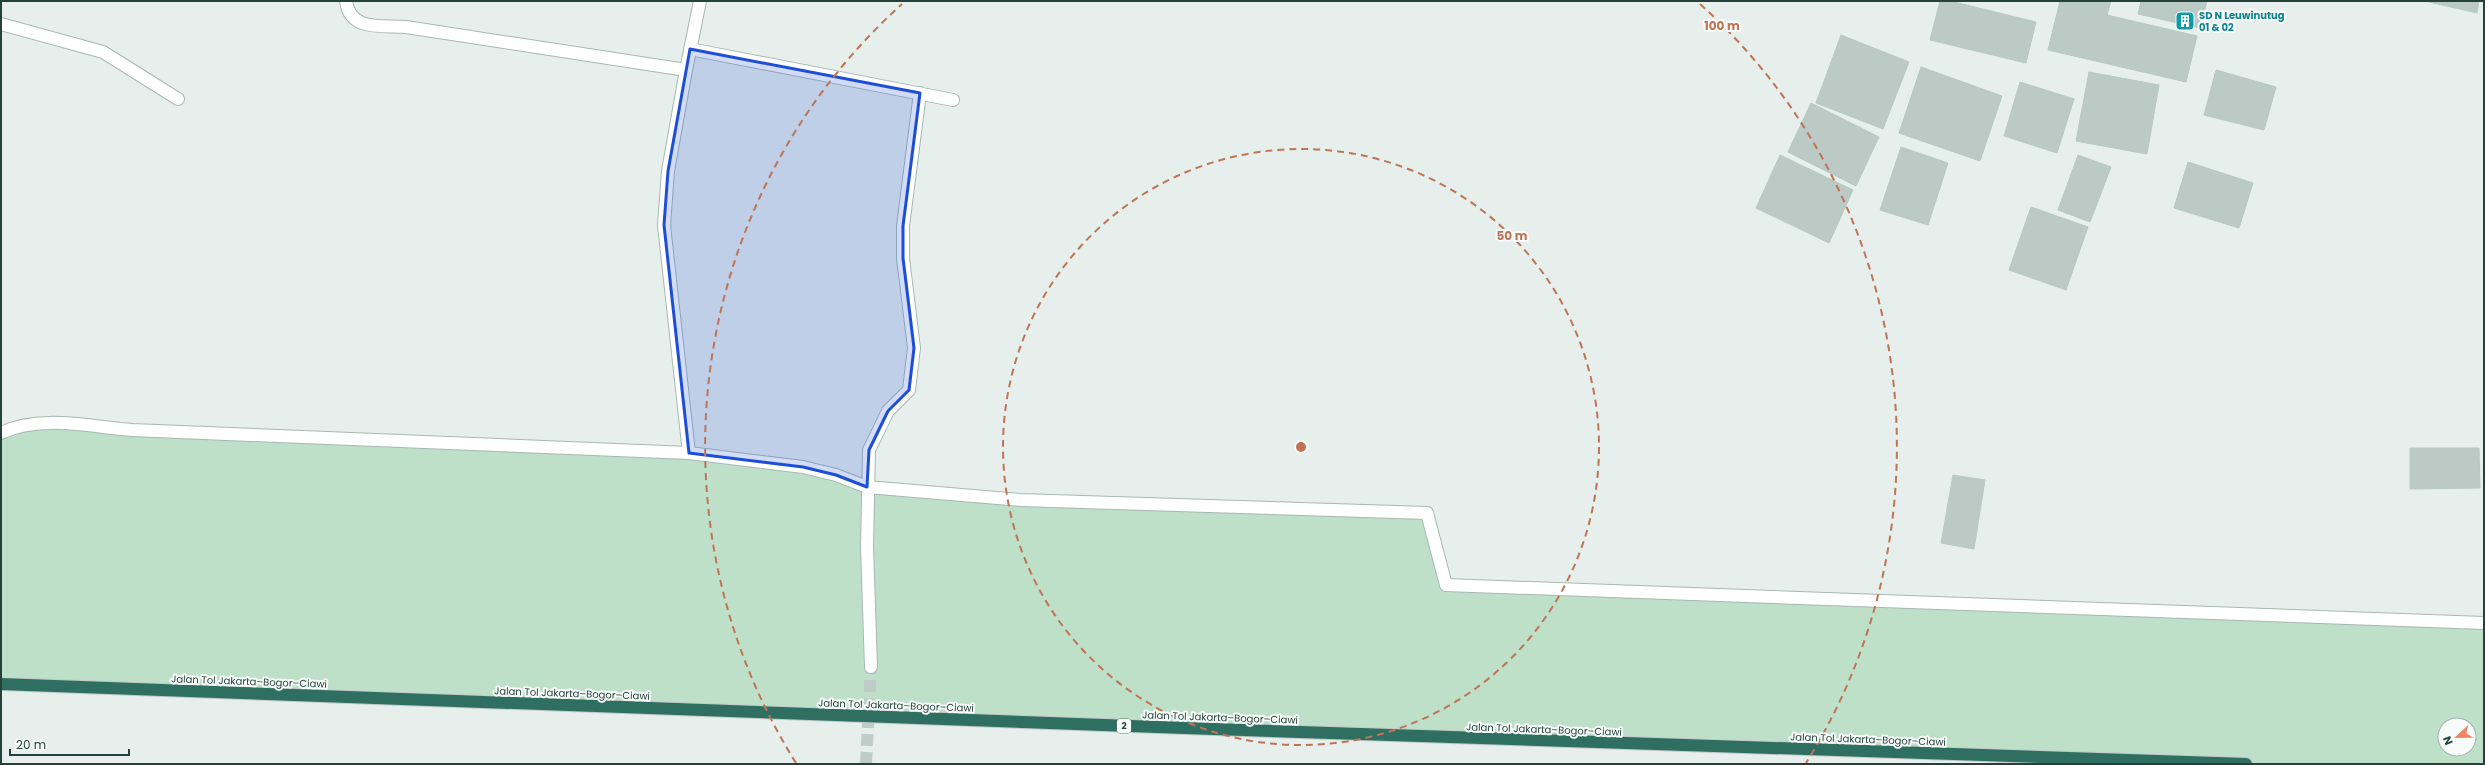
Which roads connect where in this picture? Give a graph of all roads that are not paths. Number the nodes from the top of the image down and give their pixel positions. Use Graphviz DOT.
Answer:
graph roads {
  1 [pos="346,1"];
  2 [pos="700,1"];
  3 [pos="1,24"];
  4 [pos="690,49"];
  5 [pos="686,70"];
  6 [pos="920,94"];
  7 [pos="178,99"];
  8 [pos="953,100"];
  9 [pos="1,433"];
  10 [pos="689,453"];
  11 [pos="867,488"];
  12 [pos="2484,623"];
  13 [pos="871,667"];
  14 [pos="1,684"];
  15 [pos="2246,764"];
  1 -- 5 [label="street"];
  2 -- 4 [label="street"];
  3 -- 7 [label="street"];
  4 -- 5 [label="street"];
  4 -- 6 [label="street"];
  5 -- 10 [label="street"];
  6 -- 8 [label="street"];
  6 -- 11 [label="street"];
  9 -- 10 [label="street"];
  10 -- 11 [label="street"];
  11 -- 12 [label="street"];
  11 -- 13 [label="street"];
  14 -- 15 [label="highway, Jalan Tol Jakarta–Bogor–Ciawi / 2"];
}
